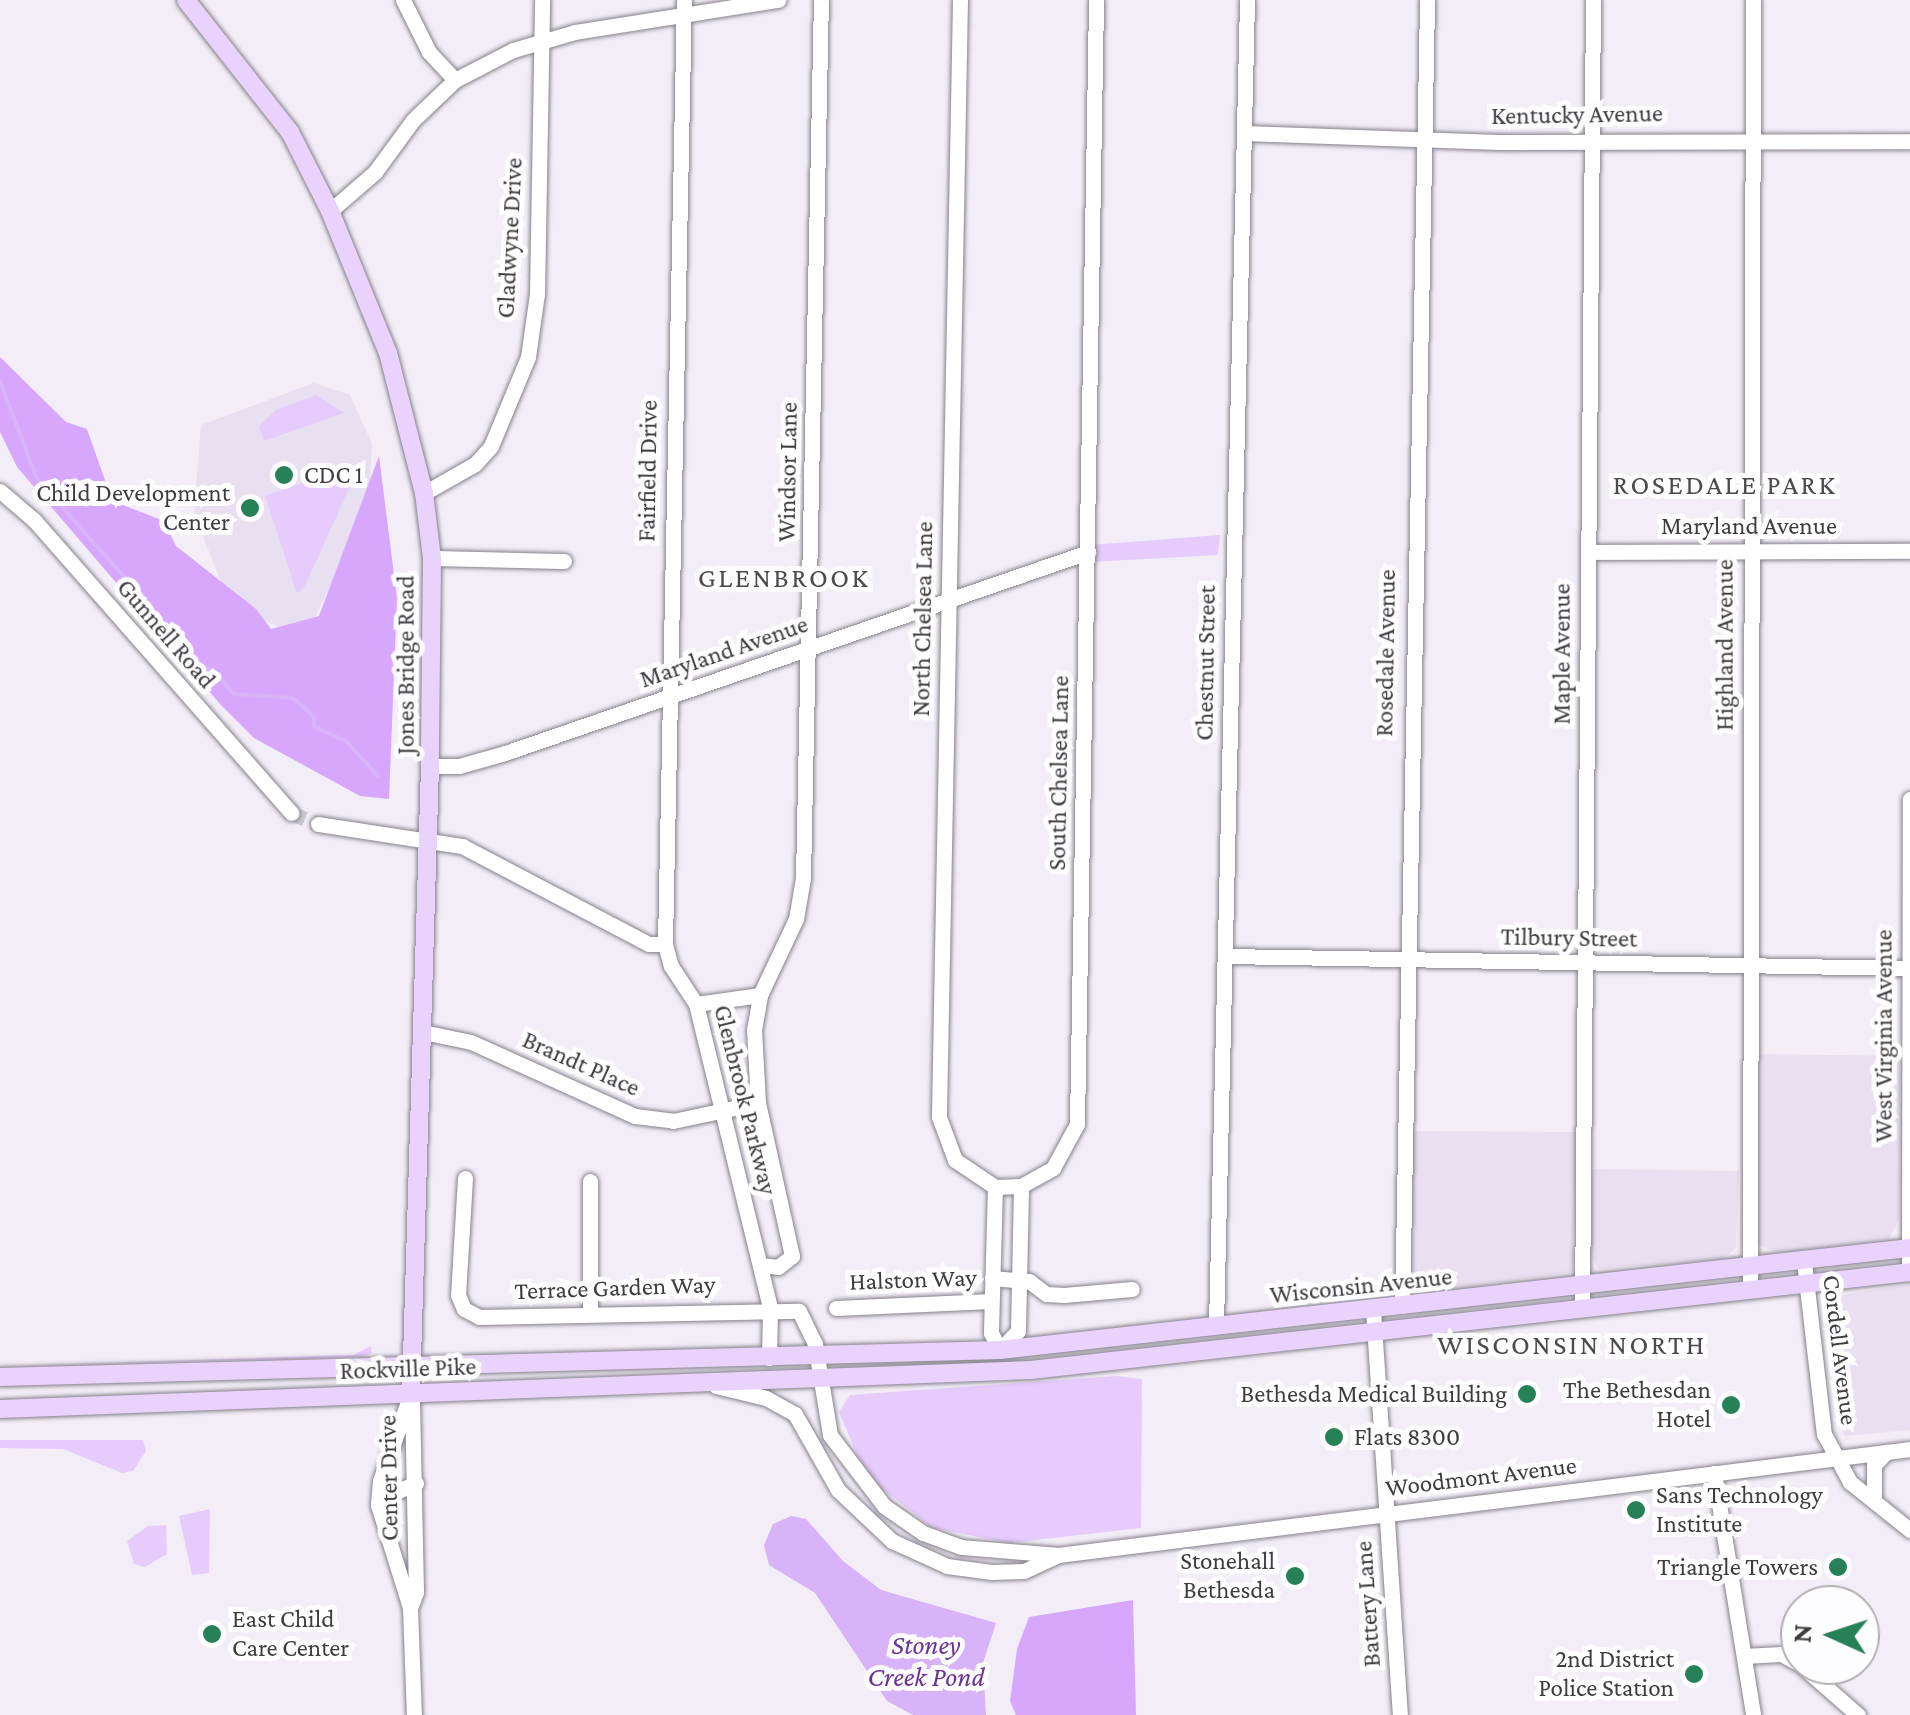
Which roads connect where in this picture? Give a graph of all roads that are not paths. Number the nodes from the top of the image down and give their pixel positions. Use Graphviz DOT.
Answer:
graph roads {
  1 [pos="186,0"];
  2 [pos="402,0"];
  3 [pos="542,0"];
  4 [pos="778,0"];
  5 [pos="821,0"];
  6 [pos="960,0"];
  7 [pos="1096,0"];
  8 [pos="1246,0"];
  9 [pos="1427,0"];
  10 [pos="1593,0"];
  11 [pos="1753,0"];
  12 [pos="684,6"];
  13 [pos="541,41"];
  14 [pos="455,80"];
  15 [pos="1244,132"];
  16 [pos="1754,138"];
  17 [pos="1424,139"];
  18 [pos="1593,140"];
  19 [pos="1910,141"];
  20 [pos="330,212"];
  21 [pos="0,492"];
  22 [pos="424,493"];
  23 [pos="1750,551"];
  24 [pos="1910,551"];
  25 [pos="1088,552"];
  26 [pos="1588,552"];
  27 [pos="432,558"];
  28 [pos="564,562"];
  29 [pos="948,601"];
  30 [pos="811,647"];
  31 [pos="667,699"];
  32 [pos="430,766"];
  33 [pos="1910,800"];
  34 [pos="292,813"];
  35 [pos="318,824"];
  36 [pos="426,842"];
  37 [pos="665,944"];
  38 [pos="1226,956"];
  39 [pos="1406,960"];
  40 [pos="1586,964"];
  41 [pos="1748,964"];
  42 [pos="1910,968"];
  43 [pos="760,995"];
  44 [pos="696,1004"];
  45 [pos="423,1032"];
  46 [pos="758,1103"];
  47 [pos="721,1112"];
  48 [pos="465,1178"];
  49 [pos="590,1181"];
  50 [pos="1022,1186"];
  51 [pos="995,1188"];
  52 [pos="1909,1248"];
  53 [pos="1804,1262"];
  54 [pos="760,1265"];
  55 [pos="1750,1267"];
  56 [pos="1909,1272"];
  57 [pos="992,1278"];
  58 [pos="1019,1279"];
  59 [pos="1806,1284"];
  60 [pos="1582,1285"];
  61 [pos="1132,1289"];
  62 [pos="1750,1290"];
  63 [pos="991,1302"];
  64 [pos="1402,1306"];
  65 [pos="770,1308"];
  66 [pos="836,1308"];
  67 [pos="1582,1309"];
  68 [pos="1373,1310"];
  69 [pos="590,1314"];
  70 [pos="1216,1326"];
  71 [pos="1374,1334"];
  72 [pos="1000,1350"];
  73 [pos="1217,1352"];
  74 [pos="816,1357"];
  75 [pos="769,1358"];
  76 [pos="411,1364"];
  77 [pos="1001,1371"];
  78 [pos="0,1377"];
  79 [pos="818,1382"];
  80 [pos="709,1384"];
  81 [pos="411,1393"];
  82 [pos="0,1409"];
  83 [pos="1910,1449"];
  84 [pos="1886,1452"];
  85 [pos="1835,1458"];
  86 [pos="1714,1473"];
  87 [pos="380,1480"];
  88 [pos="416,1483"];
  89 [pos="1874,1501"];
  90 [pos="1387,1514"];
  91 [pos="1910,1530"];
  92 [pos="415,1531"];
  93 [pos="383,1536"];
  94 [pos="1058,1555"];
  95 [pos="410,1608"];
  96 [pos="1780,1654"];
  97 [pos="1744,1656"];
  98 [pos="1824,1685"];
  99 [pos="414,1715"];
  100 [pos="1400,1715"];
  101 [pos="1753,1715"];
  102 [pos="1858,1715"];
  1 -- 20 [label="main road, Jones Bridge Road"];
  2 -- 14 [label="street"];
  3 -- 13 [label="street, Gladwyne Drive"];
  4 -- 12 [label="street"];
  5 -- 30 [label="street, Windsor Lane"];
  6 -- 29 [label="street, North Chelsea Lane"];
  7 -- 25 [label="street, South Chelsea Lane"];
  8 -- 15 [label="street, Chestnut Street"];
  9 -- 17 [label="street, Rosedale Avenue"];
  10 -- 18 [label="street, Maple Avenue"];
  11 -- 16 [label="street, Highland Avenue"];
  12 -- 13 [label="street"];
  12 -- 31 [label="street, Fairfield Drive"];
  13 -- 14 [label="street"];
  13 -- 22 [label="street, Gladwyne Drive"];
  14 -- 20 [label="street"];
  15 -- 17 [label="street, Kentucky Avenue"];
  15 -- 38 [label="street, Chestnut Street"];
  16 -- 18 [label="street, Kentucky Avenue"];
  16 -- 19 [label="street, Kentucky Avenue"];
  16 -- 23 [label="street, Highland Avenue"];
  17 -- 18 [label="street, Kentucky Avenue"];
  17 -- 39 [label="street, Rosedale Avenue"];
  18 -- 26 [label="street, Maple Avenue"];
  20 -- 22 [label="main road, Jones Bridge Road"];
  21 -- 34 [label="street, Gunnell Road"];
  22 -- 27 [label="main road, Jones Bridge Road"];
  23 -- 24 [label="street, Maryland Avenue"];
  23 -- 26 [label="street, Maryland Avenue"];
  23 -- 41 [label="street, Highland Avenue"];
  25 -- 29 [label="street, Maryland Avenue"];
  25 -- 50 [label="street, South Chelsea Lane"];
  26 -- 40 [label="street, Maple Avenue"];
  27 -- 28 [label="street"];
  27 -- 32 [label="main road, Jones Bridge Road"];
  29 -- 30 [label="street, Maryland Avenue"];
  29 -- 51 [label="street, North Chelsea Lane"];
  30 -- 31 [label="street, Maryland Avenue"];
  30 -- 43 [label="street, Windsor Lane"];
  31 -- 32 [label="street, Maryland Avenue"];
  31 -- 37 [label="street, Fairfield Drive"];
  32 -- 36 [label="main road, Jones Bridge Road"];
  33 -- 42 [label="street, West Virginia Avenue"];
  35 -- 36 [label="street"];
  36 -- 37 [label="street"];
  36 -- 45 [label="main road, Jones Bridge Road"];
  37 -- 44 [label="street, Glenbrook Parkway"];
  38 -- 39 [label="street, Tilbury Street"];
  38 -- 70 [label="street, Chestnut Street"];
  39 -- 40 [label="street, Tilbury Street"];
  39 -- 64 [label="street, Rosedale Avenue"];
  40 -- 41 [label="street, Tilbury Street"];
  40 -- 60 [label="street, Maple Avenue"];
  41 -- 42 [label="street, Tilbury Street"];
  41 -- 55 [label="street, Highland Avenue"];
  42 -- 52 [label="street, West Virginia Avenue"];
  43 -- 44 [label="street"];
  43 -- 46 [label="street, Windsor Lane"];
  44 -- 47 [label="street, Glenbrook Parkway"];
  45 -- 47 [label="street, Brandt Place"];
  45 -- 76 [label="main road, Jones Bridge Road"];
  46 -- 47 [label="street"];
  46 -- 54 [label="street, Windsor Lane"];
  47 -- 54 [label="street, Glenbrook Parkway"];
  48 -- 69 [label="street, Terrace Garden Way"];
  49 -- 69 [label="street"];
  50 -- 51 [label="street"];
  50 -- 58 [label="street"];
  51 -- 57 [label="street"];
  52 -- 53 [label="main road, Wisconsin Avenue"];
  52 -- 56 [label="street, West Virginia Avenue"];
  53 -- 55 [label="main road, Wisconsin Avenue"];
  53 -- 59 [label="street, Cordell Avenue"];
  54 -- 65 [label="street, Glenbrook Parkway"];
  55 -- 60 [label="main road, Wisconsin Avenue"];
  55 -- 62 [label="street, Highland Avenue"];
  56 -- 59 [label="main road, Wisconsin Avenue"];
  57 -- 58 [label="street"];
  57 -- 63 [label="street"];
  58 -- 61 [label="street"];
  58 -- 72 [label="street"];
  59 -- 62 [label="main road, Wisconsin Avenue"];
  59 -- 85 [label="street, Cordell Avenue"];
  60 -- 64 [label="main road, Wisconsin Avenue"];
  60 -- 67 [label="street, Maple Avenue"];
  62 -- 67 [label="main road, Wisconsin Avenue"];
  63 -- 66 [label="street, Halston Way"];
  63 -- 72 [label="street"];
  64 -- 68 [label="main road, Wisconsin Avenue"];
  65 -- 69 [label="street, Terrace Garden Way"];
  65 -- 74 [label="street"];
  65 -- 75 [label="street, Glenbrook Parkway"];
  67 -- 71 [label="main road, Wisconsin Avenue"];
  68 -- 70 [label="main road, Wisconsin Avenue"];
  68 -- 71 [label="street, Battery Lane"];
  70 -- 72 [label="main road, Wisconsin Avenue"];
  70 -- 73 [label="main road"];
  71 -- 73 [label="main road, Wisconsin Avenue"];
  71 -- 90 [label="street, Battery Lane"];
  72 -- 74 [label="main road, Wisconsin Avenue"];
  72 -- 77 [label="main road"];
  73 -- 77 [label="main road, Wisconsin Avenue"];
  74 -- 75 [label="main road, Rockville Pike"];
  74 -- 79 [label="street, Woodmont Avenue"];
  75 -- 76 [label="main road, Rockville Pike"];
  76 -- 78 [label="main road, Rockville Pike"];
  76 -- 81 [label="main road, Jones Bridge Road"];
  77 -- 79 [label="main road, Wisconsin Avenue"];
  79 -- 80 [label="main road, Rockville Pike"];
  79 -- 94 [label="street, Woodmont Avenue"];
  80 -- 81 [label="main road, Rockville Pike"];
  80 -- 94 [label="street, Woodmont Avenue"];
  81 -- 82 [label="main road, Rockville Pike"];
  81 -- 87 [label="street, Center Drive"];
  81 -- 88 [label="street, Center Drive"];
  83 -- 84 [label="street, Woodmont Avenue"];
  84 -- 85 [label="street, Woodmont Avenue"];
  84 -- 89 [label="street"];
  85 -- 86 [label="street, Woodmont Avenue"];
  85 -- 89 [label="street, Cordell Avenue"];
  86 -- 90 [label="street, Woodmont Avenue"];
  86 -- 97 [label="street"];
  87 -- 88 [label="street"];
  87 -- 93 [label="street, Center Drive"];
  88 -- 92 [label="street, Center Drive"];
  89 -- 91 [label="street, Cordell Avenue"];
  90 -- 94 [label="street, Woodmont Avenue"];
  90 -- 100 [label="street, Battery Lane"];
  92 -- 93 [label="street"];
  92 -- 95 [label="street, Center Drive"];
  93 -- 95 [label="street, Center Drive"];
  95 -- 99 [label="street, Center Drive"];
  96 -- 97 [label="street"];
  97 -- 101 [label="street"];
  98 -- 102 [label="street"];
}
